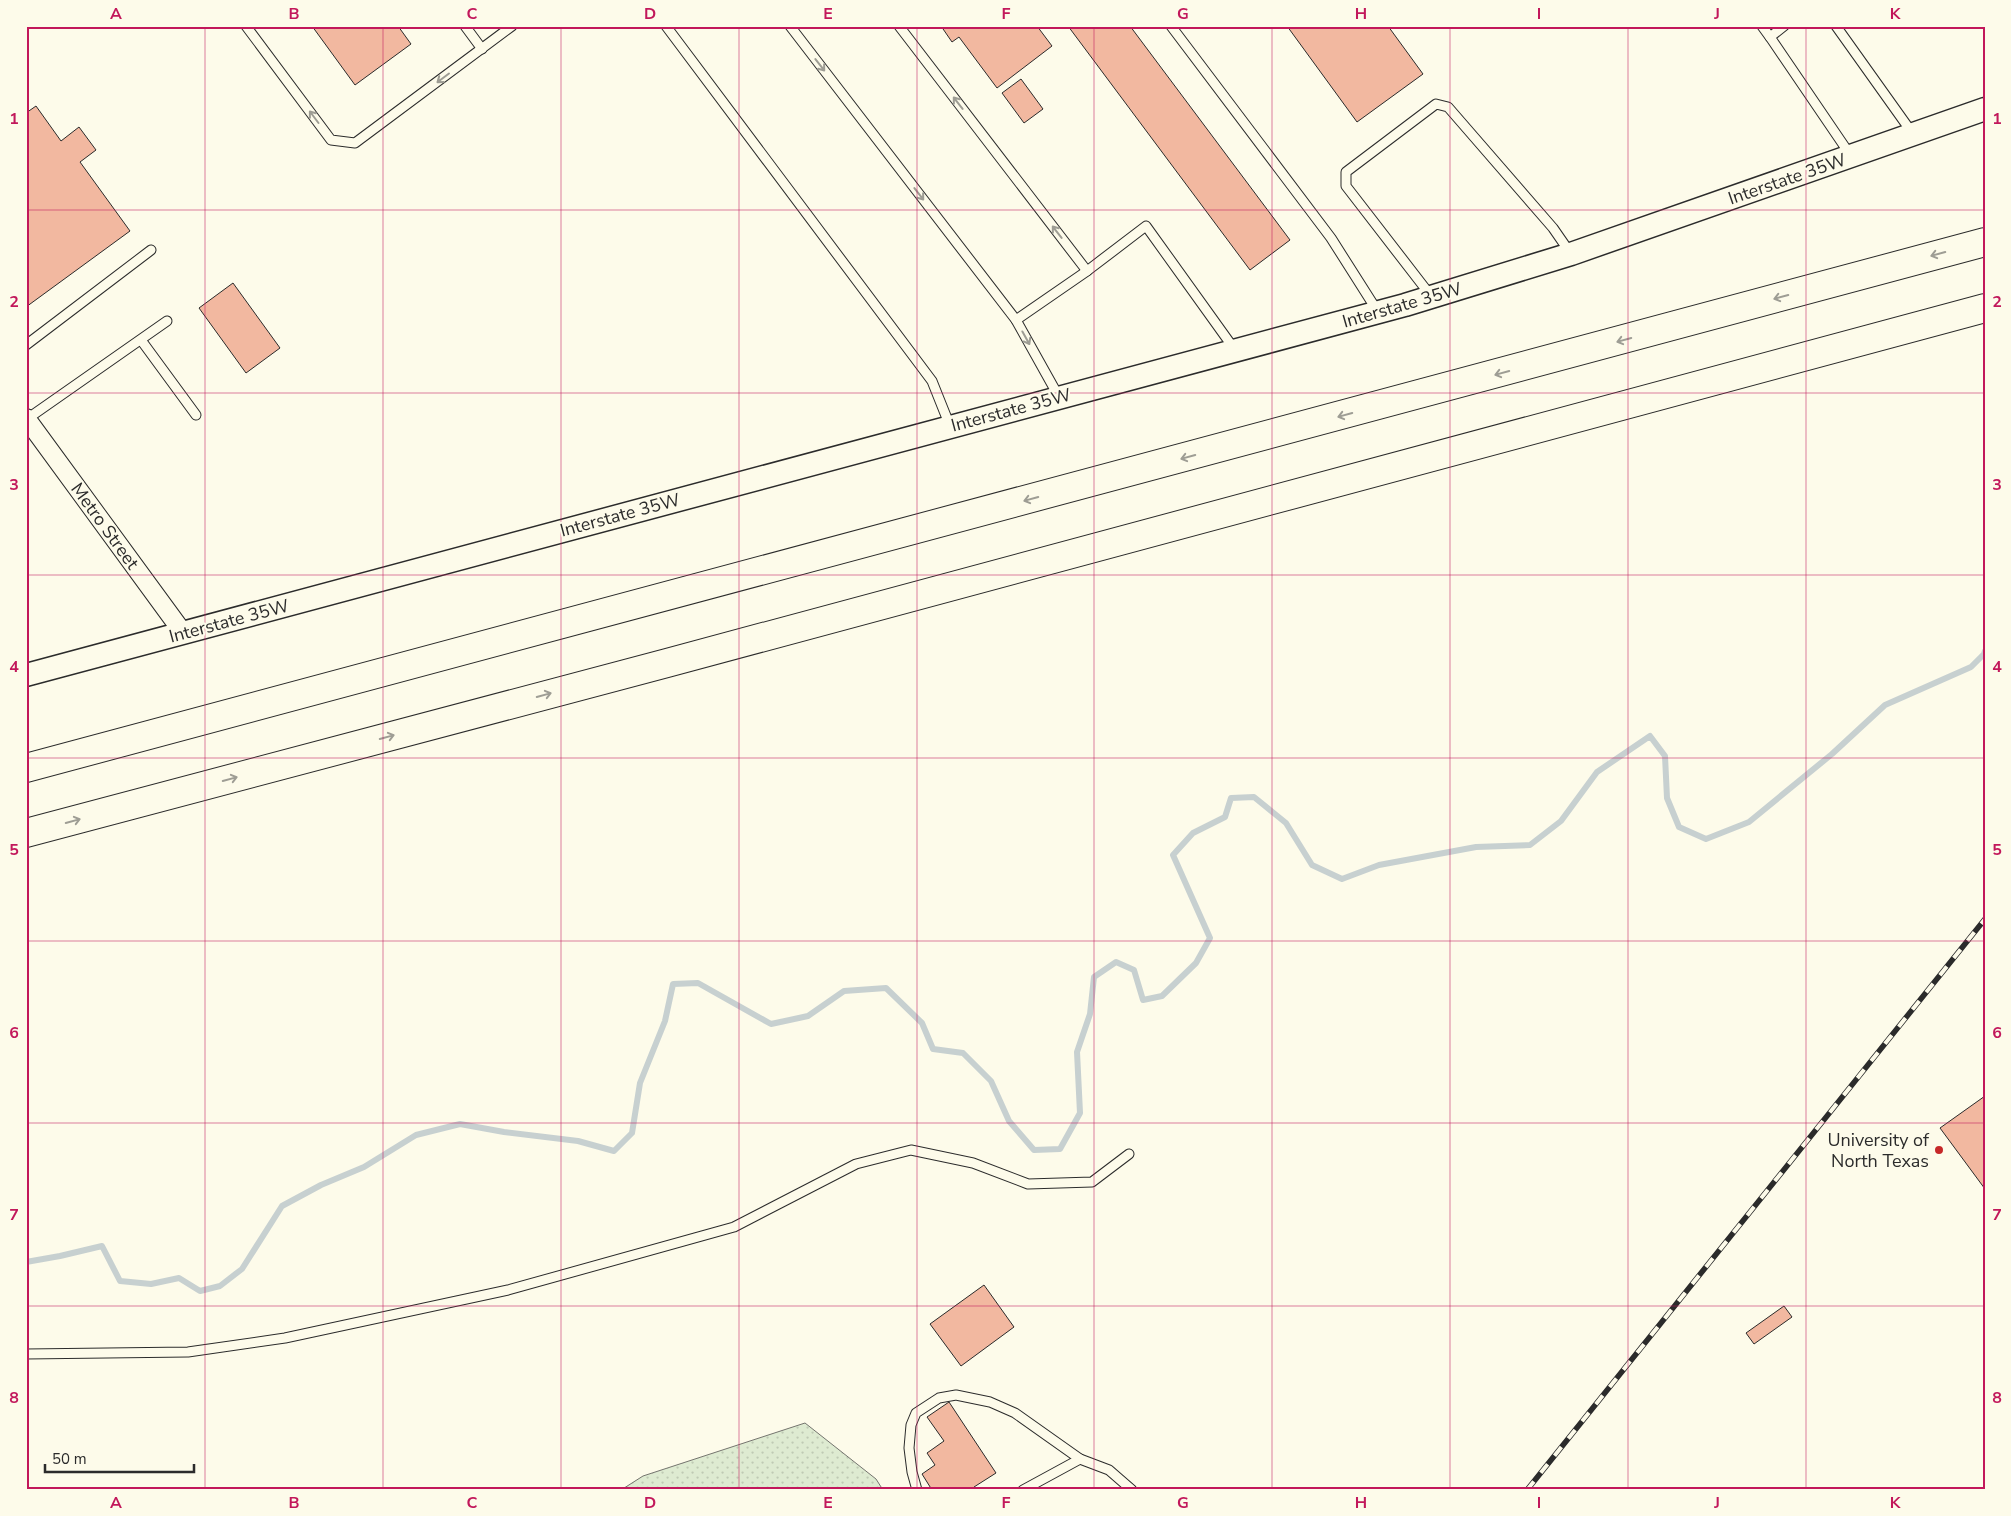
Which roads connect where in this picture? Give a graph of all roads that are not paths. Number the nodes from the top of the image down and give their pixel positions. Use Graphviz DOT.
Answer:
graph roads {
  1 [pos="246,26"];
  2 [pos="466,26"];
  3 [pos="512,26"];
  4 [pos="666,26"];
  5 [pos="790,26"];
  6 [pos="899,26"];
  7 [pos="1171,26"];
  8 [pos="1762,26"];
  9 [pos="1784,26"];
  10 [pos="1836,26"];
  11 [pos="1770,37"];
  12 [pos="482,48"];
  13 [pos="1985,109"];
  14 [pos="1914,134"];
  15 [pos="1851,156"];
  16 [pos="1985,242"];
  17 [pos="151,250"];
  18 [pos="1571,254"];
  19 [pos="1087,271"];
  20 [pos="1431,297"];
  21 [pos="1985,308"];
  22 [pos="1378,312"];
  23 [pos="1016,320"];
  24 [pos="166,322"];
  25 [pos="140,340"];
  26 [pos="26,345"];
  27 [pos="1236,351"];
  28 [pos="1059,397"];
  29 [pos="196,415"];
  30 [pos="26,419"];
  31 [pos="950,426"];
  32 [pos="184,634"];
  33 [pos="26,675"];
  34 [pos="26,768"];
  35 [pos="26,833"];
  36 [pos="1129,1154"];
  37 [pos="26,1354"];
  38 [pos="1080,1459"];
  39 [pos="917,1490"];
  40 [pos="1023,1490"];
  41 [pos="1132,1490"];
  12 -- 1 [label="lane, one-way"];
  2 -- 12 [label="lane"];
  3 -- 12 [label="lane"];
  4 -- 31 [label="lane"];
  5 -- 23 [label="lane, one-way"];
  19 -- 6 [label="lane, one-way"];
  7 -- 22 [label="lane"];
  8 -- 11 [label="lane"];
  9 -- 11 [label="lane"];
  10 -- 14 [label="lane"];
  11 -- 15 [label="lane"];
  13 -- 14 [label="street, Interstate 35W"];
  14 -- 15 [label="street, Interstate 35W"];
  15 -- 18 [label="street, Interstate 35W"];
  16 -- 34 [label="highway, one-way"];
  17 -- 26 [label="lane"];
  18 -- 20 [label="street, Interstate 35W"];
  18 -- 20 [label="lane"];
  19 -- 23 [label="lane"];
  19 -- 27 [label="lane"];
  20 -- 22 [label="street, Interstate 35W"];
  35 -- 21 [label="highway, one-way"];
  22 -- 27 [label="street, Interstate 35W"];
  23 -- 28 [label="lane, one-way"];
  24 -- 25 [label="lane"];
  25 -- 29 [label="lane"];
  25 -- 30 [label="lane"];
  27 -- 28 [label="street, Interstate 35W"];
  28 -- 31 [label="street, Interstate 35W"];
  30 -- 32 [label="street, Metro Street"];
  31 -- 32 [label="street, Interstate 35W"];
  32 -- 33 [label="street, Interstate 35W"];
  36 -- 37 [label="lane"];
  38 -- 39 [label="lane"];
  38 -- 40 [label="lane"];
  38 -- 41 [label="lane"];
}
